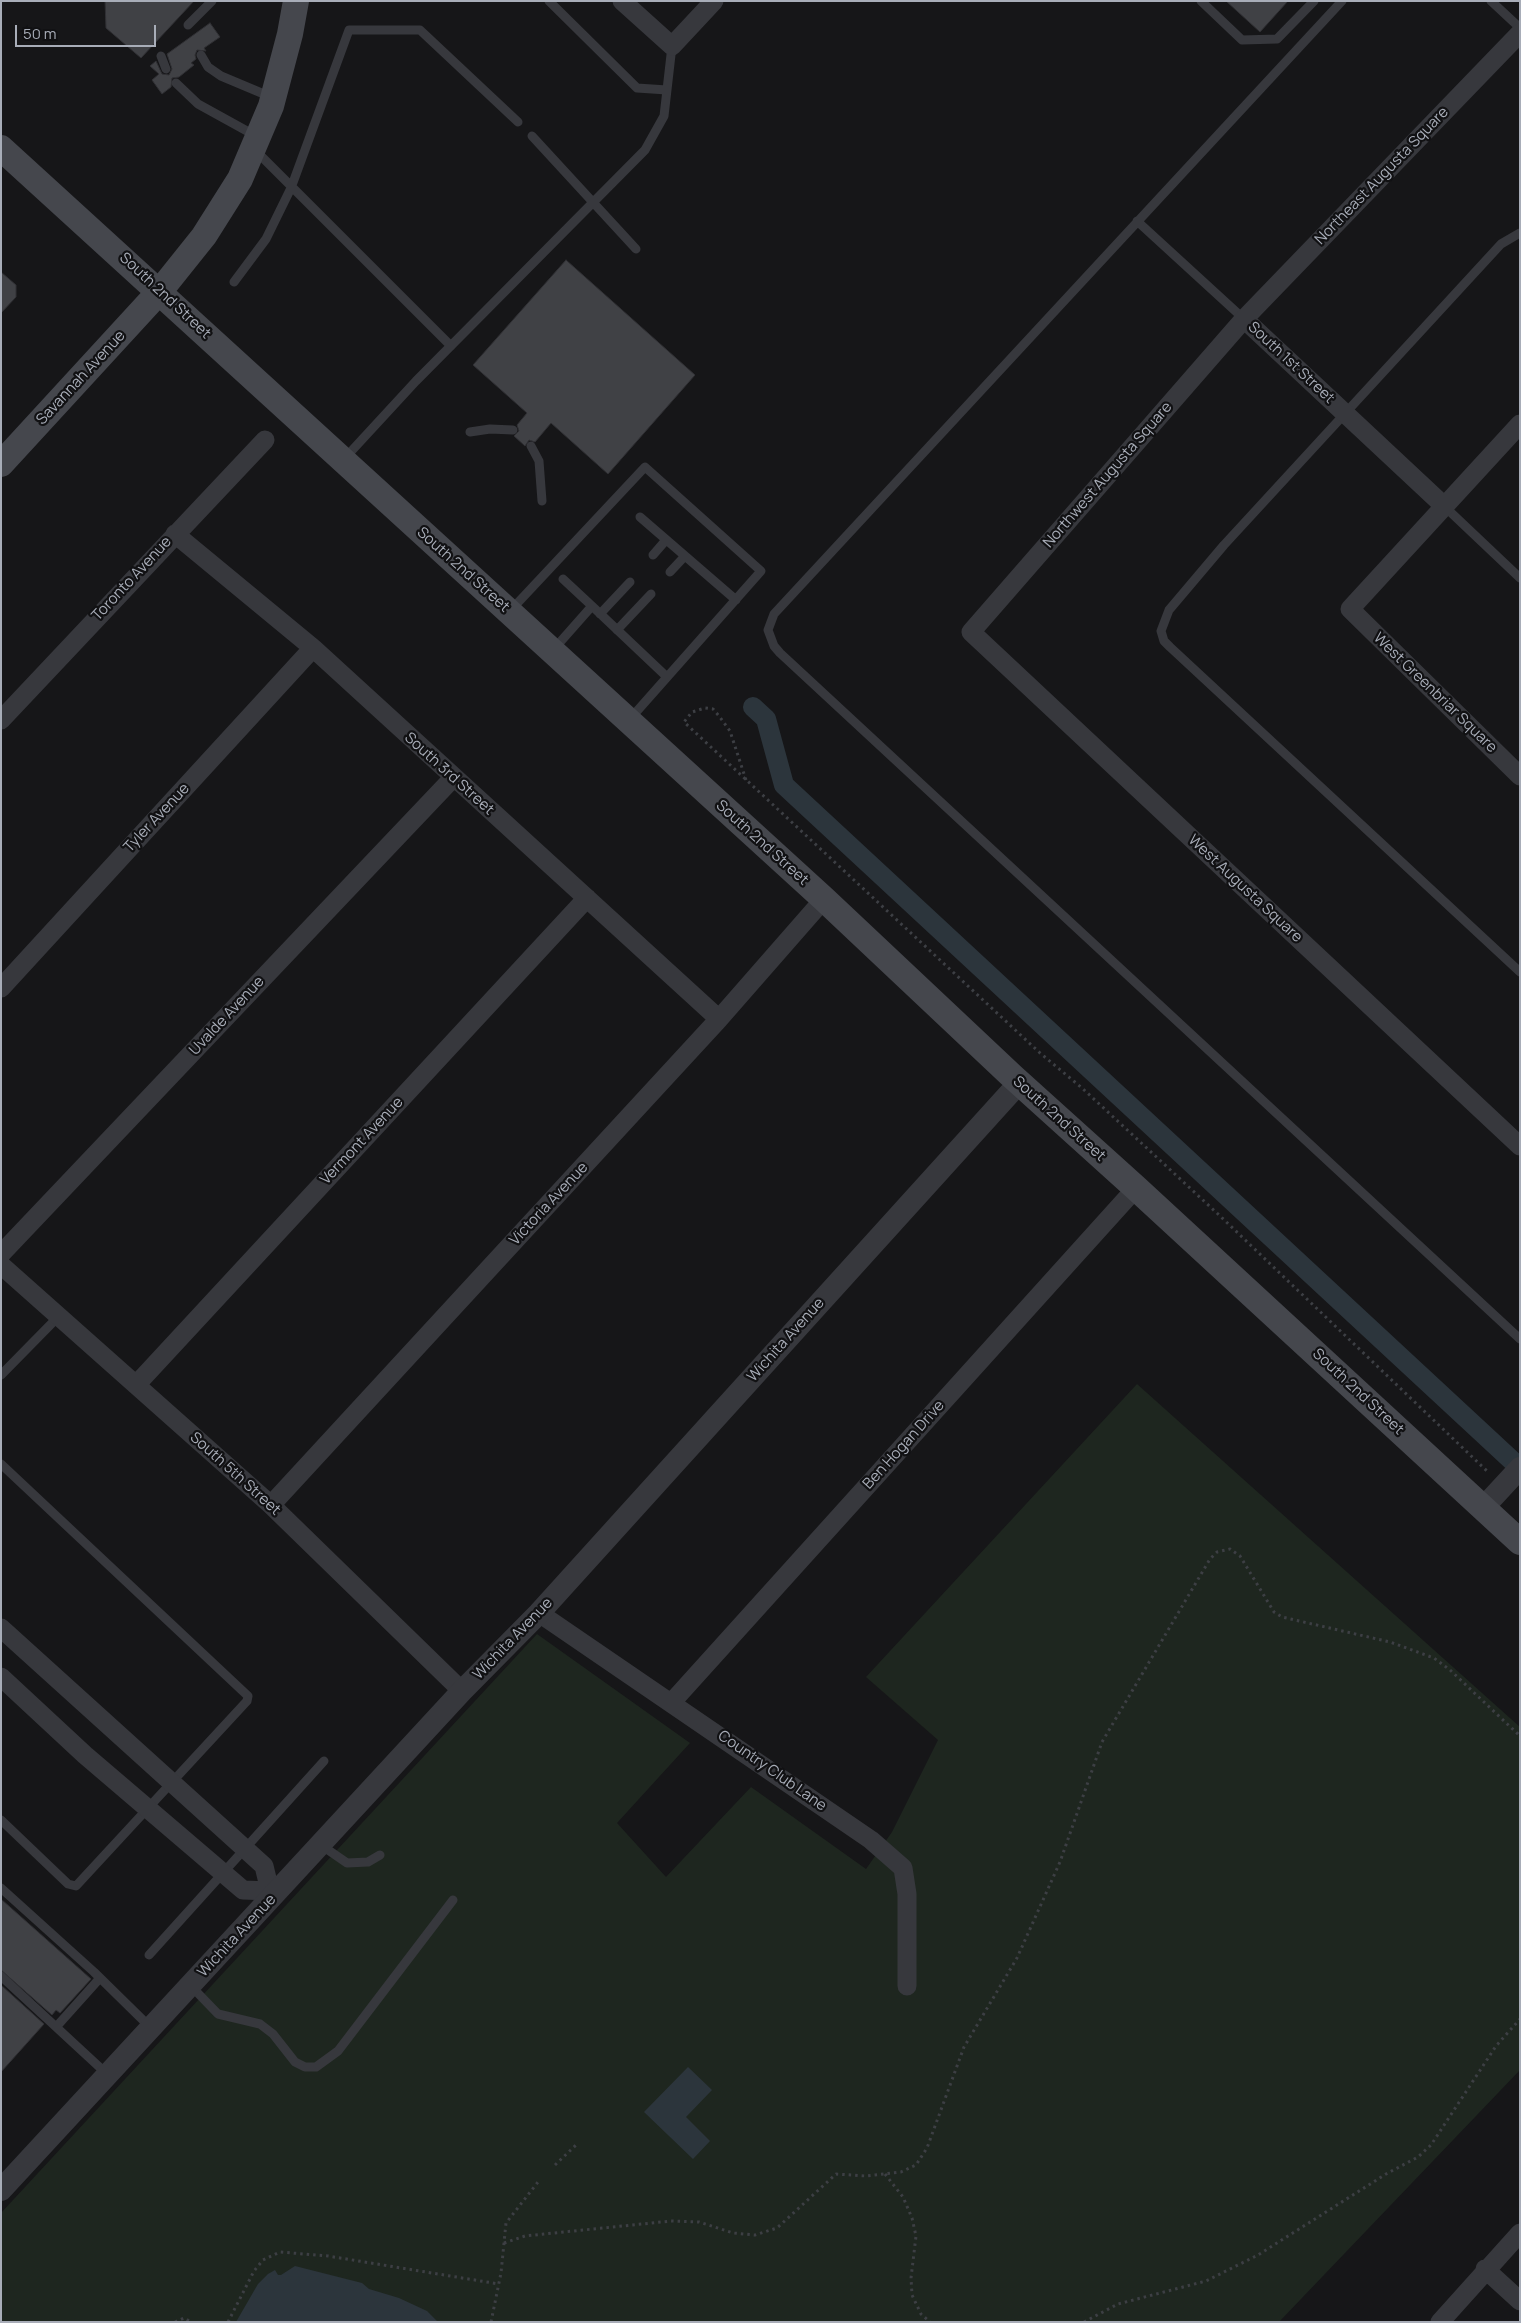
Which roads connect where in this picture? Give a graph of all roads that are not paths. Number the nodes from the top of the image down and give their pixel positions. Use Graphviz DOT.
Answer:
graph roads {
  1 [pos="212,1"];
  2 [pos="296,1"];
  3 [pos="549,1"];
  4 [pos="622,1"];
  5 [pos="714,1"];
  6 [pos="1202,1"];
  7 [pos="1314,1"];
  8 [pos="1342,1"];
  9 [pos="1491,1"];
  10 [pos="188,25"];
  11 [pos="1520,28"];
  12 [pos="1520,33"];
  13 [pos="672,46"];
  14 [pos="201,55"];
  15 [pos="161,56"];
  16 [pos="166,69"];
  17 [pos="176,83"];
  18 [pos="667,90"];
  19 [pos="273,98"];
  20 [pos="518,122"];
  21 [pos="532,136"];
  22 [pos="256,143"];
  23 [pos="1,148"];
  24 [pos="292,188"];
  25 [pos="593,203"];
  26 [pos="1137,221"];
  27 [pos="1520,233"];
  28 [pos="636,249"];
  29 [pos="234,282"];
  30 [pos="160,291"];
  31 [pos="1244,319"];
  32 [pos="451,346"];
  33 [pos="1344,413"];
  34 [pos="1520,424"];
  35 [pos="513,430"];
  36 [pos="470,432"];
  37 [pos="264,440"];
  38 [pos="531,446"];
  39 [pos="343,460"];
  40 [pos="1,464"];
  41 [pos="542,501"];
  42 [pos="1443,506"];
  43 [pos="640,518"];
  44 [pos="175,534"];
  45 [pos="666,540"];
  46 [pos="653,555"];
  47 [pos="685,556"];
  48 [pos="670,572"];
  49 [pos="563,578"];
  50 [pos="1520,578"];
  51 [pos="630,582"];
  52 [pos="651,594"];
  53 [pos="736,600"];
  54 [pos="592,606"];
  55 [pos="509,612"];
  56 [pos="600,614"];
  57 [pos="617,630"];
  58 [pos="971,632"];
  59 [pos="313,648"];
  60 [pos="552,651"];
  61 [pos="667,677"];
  62 [pos="1,720"];
  63 [pos="628,721"];
  64 [pos="1520,776"];
  65 [pos="453,778"];
  66 [pos="587,898"];
  67 [pos="824,900"];
  68 [pos="1520,972"];
  69 [pos="1,988"];
  70 [pos="719,1019"];
  71 [pos="1019,1083"];
  72 [pos="1520,1146"];
  73 [pos="1136,1188"];
  74 [pos="1,1254"];
  75 [pos="1,1265"];
  76 [pos="58,1317"];
  77 [pos="1520,1339"];
  78 [pos="1,1376"];
  79 [pos="136,1385"];
  80 [pos="1,1464"];
  81 [pos="1507,1476"];
  82 [pos="271,1505"];
  83 [pos="1483,1508"];
  84 [pos="1520,1542"];
  85 [pos="539,1613"];
  86 [pos="1,1628"];
  87 [pos="1,1677"];
  88 [pos="462,1691"];
  89 [pos="672,1702"];
  90 [pos="324,1761"];
  91 [pos="173,1783"];
  92 [pos="147,1809"];
  93 [pos="1,1820"];
  94 [pos="321,1845"];
  95 [pos="244,1848"];
  96 [pos="380,1854"];
  97 [pos="222,1872"];
  98 [pos="1,1888"];
  99 [pos="453,1900"];
  100 [pos="149,1955"];
  101 [pos="1,1976"];
  102 [pos="100,1978"];
  103 [pos="191,1986"];
  104 [pos="908,1986"];
  105 [pos="57,2026"];
  106 [pos="151,2028"];
  107 [pos="108,2075"];
  108 [pos="1,2190"];
  109 [pos="1520,2233"];
  110 [pos="1485,2270"];
  111 [pos="1520,2301"];
  112 [pos="1440,2322"];
  1 -- 10 [label="lane"];
  2 -- 19 [label="main road, Savannah Avenue"];
  3 -- 18 [label="lane"];
  4 -- 13 [label="street"];
  5 -- 13 [label="street"];
  6 -- 7 [label="lane"];
  8 -- 26 [label="lane"];
  9 -- 11 [label="lane"];
  12 -- 31 [label="street, Northeast Augusta Square"];
  13 -- 18 [label="lane"];
  14 -- 19 [label="lane"];
  15 -- 16 [label="lane"];
  17 -- 22 [label="lane"];
  18 -- 25 [label="lane"];
  19 -- 22 [label="main road, Savannah Avenue"];
  20 -- 24 [label="lane"];
  21 -- 25 [label="lane"];
  22 -- 24 [label="lane"];
  22 -- 30 [label="main road, Savannah Avenue"];
  23 -- 30 [label="main road, South 2nd Street"];
  24 -- 29 [label="lane"];
  24 -- 32 [label="lane"];
  25 -- 28 [label="lane"];
  25 -- 32 [label="lane"];
  26 -- 31 [label="lane, South 1st Street"];
  26 -- 77 [label="lane"];
  27 -- 33 [label="lane"];
  30 -- 39 [label="main road, South 2nd Street"];
  30 -- 40 [label="main road, Savannah Avenue"];
  31 -- 33 [label="street, South 1st Street"];
  31 -- 58 [label="street, Northwest Augusta Square"];
  32 -- 39 [label="lane"];
  33 -- 42 [label="street, South 1st Street"];
  33 -- 68 [label="lane"];
  34 -- 42 [label="street"];
  35 -- 36 [label="lane"];
  37 -- 44 [label="street, Toronto Avenue"];
  38 -- 41 [label="lane"];
  39 -- 55 [label="main road, South 2nd Street"];
  42 -- 50 [label="lane"];
  42 -- 64 [label="street, West Greenbriar Square"];
  43 -- 45 [label="lane"];
  44 -- 59 [label="street, South 3rd Street"];
  44 -- 62 [label="street, Toronto Avenue"];
  45 -- 46 [label="lane"];
  45 -- 47 [label="lane"];
  47 -- 48 [label="lane"];
  47 -- 53 [label="lane"];
  49 -- 54 [label="lane"];
  51 -- 56 [label="lane"];
  52 -- 57 [label="lane"];
  53 -- 55 [label="lane"];
  53 -- 61 [label="lane"];
  54 -- 56 [label="lane"];
  54 -- 60 [label="lane"];
  55 -- 60 [label="main road, South 2nd Street"];
  56 -- 57 [label="lane"];
  57 -- 61 [label="lane"];
  58 -- 72 [label="street, West Augusta Square"];
  59 -- 65 [label="street, South 3rd Street"];
  59 -- 69 [label="street, Tyler Avenue"];
  60 -- 63 [label="main road, South 2nd Street"];
  61 -- 63 [label="lane"];
  63 -- 67 [label="main road, South 2nd Street"];
  65 -- 66 [label="street, South 3rd Street"];
  65 -- 74 [label="street, Uvalde Avenue"];
  66 -- 70 [label="street, South 3rd Street"];
  66 -- 79 [label="street, Vermont Avenue"];
  67 -- 70 [label="street, Victoria Avenue"];
  67 -- 71 [label="main road, South 2nd Street"];
  70 -- 82 [label="street, Victoria Avenue"];
  71 -- 73 [label="main road, South 2nd Street"];
  71 -- 85 [label="street, Wichita Avenue"];
  73 -- 83 [label="main road, South 2nd Street"];
  73 -- 89 [label="street, Ben Hogan Drive"];
  75 -- 76 [label="street, South 5th Street"];
  76 -- 78 [label="lane"];
  76 -- 79 [label="street, South 5th Street"];
  79 -- 82 [label="street, South 5th Street"];
  80 -- 91 [label="lane"];
  81 -- 83 [label="street"];
  82 -- 88 [label="street, South 5th Street"];
  83 -- 84 [label="main road, South 2nd Street"];
  85 -- 88 [label="street, Wichita Avenue"];
  85 -- 89 [label="street, Country Club Lane"];
  86 -- 91 [label="street"];
  87 -- 92 [label="street"];
  88 -- 94 [label="street, Wichita Avenue"];
  89 -- 104 [label="street, Country Club Lane"];
  90 -- 95 [label="lane"];
  91 -- 92 [label="lane"];
  91 -- 95 [label="street"];
  92 -- 93 [label="lane"];
  92 -- 97 [label="street"];
  94 -- 96 [label="lane"];
  94 -- 103 [label="street, Wichita Avenue"];
  95 -- 97 [label="lane"];
  95 -- 97 [label="street"];
  97 -- 100 [label="lane"];
  98 -- 102 [label="lane"];
  99 -- 103 [label="lane"];
  101 -- 105 [label="lane"];
  102 -- 105 [label="lane"];
  102 -- 106 [label="lane"];
  103 -- 106 [label="street, Wichita Avenue"];
  105 -- 107 [label="lane"];
  106 -- 107 [label="street, Wichita Avenue"];
  107 -- 108 [label="street, Wichita Avenue"];
  109 -- 110 [label="street"];
  110 -- 111 [label="street"];
  110 -- 112 [label="street"];
}
